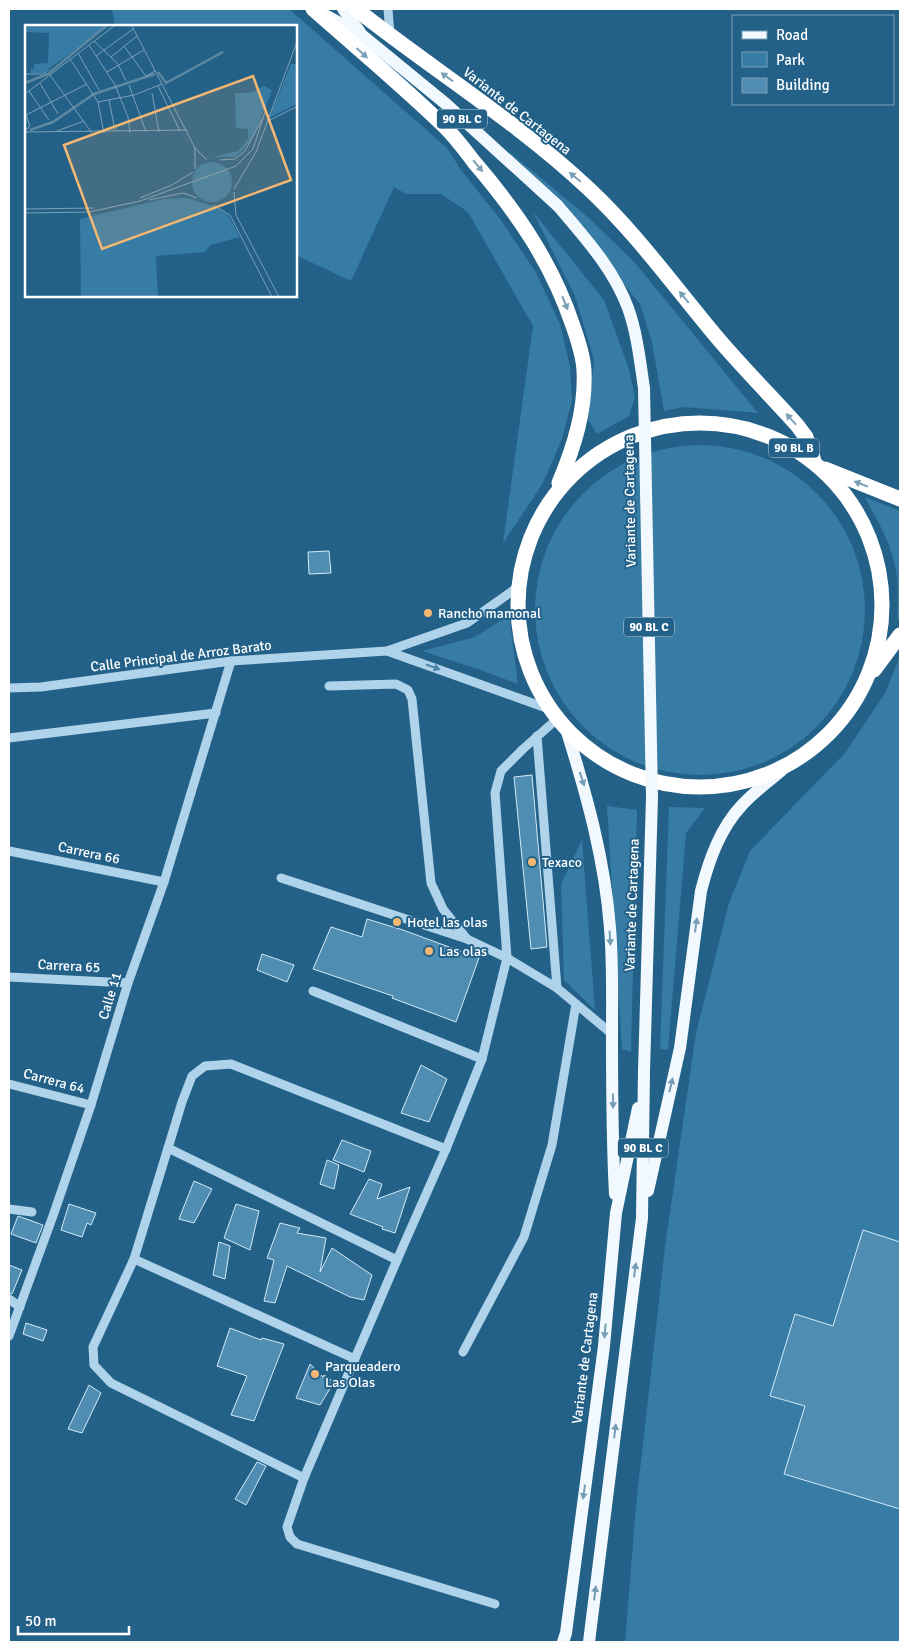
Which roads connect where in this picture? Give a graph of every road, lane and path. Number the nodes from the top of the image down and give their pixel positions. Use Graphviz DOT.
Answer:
graph roads {
  1 [pos="314,9"];
  2 [pos="343,9"];
  3 [pos="356,9"];
  4 [pos="388,9"];
  5 [pos="363,36"];
  6 [pos="390,36"];
  7 [pos="818,465"];
  8 [pos="555,493"];
  9 [pos="900,499"];
  10 [pos="518,587"];
  11 [pos="900,635"];
  12 [pos="387,651"];
  13 [pos="231,661"];
  14 [pos="866,681"];
  15 [pos="329,686"];
  16 [pos="9,688"];
  17 [pos="216,714"];
  18 [pos="553,714"];
  19 [pos="567,732"];
  20 [pos="537,736"];
  21 [pos="9,738"];
  22 [pos="781,771"];
  23 [pos="9,851"];
  24 [pos="280,878"];
  25 [pos="164,882"];
  26 [pos="467,940"];
  27 [pos="507,958"];
  28 [pos="9,977"];
  29 [pos="128,983"];
  30 [pos="557,988"];
  31 [pos="314,991"];
  32 [pos="576,1004"];
  33 [pos="612,1034"];
  34 [pos="482,1059"];
  35 [pos="644,1075"];
  36 [pos="9,1084"];
  37 [pos="91,1105"];
  38 [pos="168,1148"];
  39 [pos="446,1149"];
  40 [pos="9,1209"];
  41 [pos="32,1212"];
  42 [pos="616,1213"];
  43 [pos="642,1218"];
  44 [pos="134,1259"];
  45 [pos="397,1260"];
  46 [pos="9,1299"];
  47 [pos="20,1307"];
  48 [pos="9,1336"];
  49 [pos="463,1352"];
  50 [pos="355,1359"];
  51 [pos="304,1478"];
  52 [pos="495,1604"];
  53 [pos="563,1642"];
  54 [pos="589,1642"];
  1 -- 5 [label="main road, Variante de Cartagena / 90 BL C"];
  1 -- 8 [label="highway, Variante de Cartagena, one-way"];
  2 -- 5 [label="main road, Variante de Cartagena / 90 BL C"];
  3 -- 6 [label="highway, Variante de Cartagena"];
  4 -- 6 [label="street"];
  5 -- 35 [label="main road, Variante de Cartagena / 90 BL C, bridge"];
  7 -- 6 [label="highway, Variante de Cartagena, one-way"];
  7 -- 8 [label="highway, 90 BL B"];
  9 -- 7 [label="highway, 90 BL B, one-way"];
  7 -- 14 [label="highway, 90 BL B"];
  8 -- 10 [label="highway, 90 BL B"];
  10 -- 12 [label="street, Calle Principal de Arroz Barato"];
  10 -- 18 [label="highway, 90 BL B"];
  11 -- 14 [label="highway, 90 BL B"];
  12 -- 13 [label="street, Calle Principal de Arroz Barato"];
  12 -- 18 [label="street, Calle Principal de Arroz Barato, one-way"];
  13 -- 16 [label="street, Calle Principal de Arroz Barato"];
  13 -- 17 [label="street, Calle 11"];
  14 -- 22 [label="highway, 90 BL B"];
  15 -- 26 [label="street"];
  17 -- 21 [label="street"];
  17 -- 25 [label="street, Calle 11"];
  18 -- 19 [label="highway, 90 BL B"];
  18 -- 20 [label="street"];
  19 -- 22 [label="highway, 90 BL B"];
  19 -- 33 [label="main road, one-way"];
  20 -- 27 [label="street"];
  20 -- 30 [label="street"];
  43 -- 22 [label="main road, one-way"];
  23 -- 25 [label="street, Carrera 66"];
  24 -- 26 [label="street"];
  25 -- 29 [label="street, Calle 11"];
  26 -- 27 [label="street"];
  27 -- 30 [label="street"];
  27 -- 34 [label="street"];
  28 -- 29 [label="street, Carrera 65"];
  29 -- 37 [label="street, Calle 11"];
  30 -- 32 [label="street"];
  31 -- 34 [label="street"];
  32 -- 33 [label="street"];
  32 -- 49 [label="street"];
  33 -- 42 [label="main road, one-way"];
  34 -- 39 [label="street"];
  35 -- 42 [label="main road, Variante de Cartagena / 90 BL C"];
  35 -- 43 [label="main road, Variante de Cartagena / 90 BL C"];
  36 -- 37 [label="street, Carrera 64"];
  37 -- 47 [label="street, Calle 11"];
  38 -- 39 [label="street"];
  38 -- 44 [label="street"];
  38 -- 45 [label="street"];
  39 -- 45 [label="street"];
  40 -- 41 [label="street"];
  42 -- 53 [label="main road, Variante de Cartagena, one-way"];
  54 -- 43 [label="main road, Variante de Cartagena, one-way"];
  44 -- 50 [label="street"];
  44 -- 51 [label="street"];
  45 -- 50 [label="street"];
  46 -- 47 [label="street"];
  47 -- 48 [label="street, Calle 11"];
  50 -- 51 [label="street"];
  51 -- 52 [label="street"];
}
